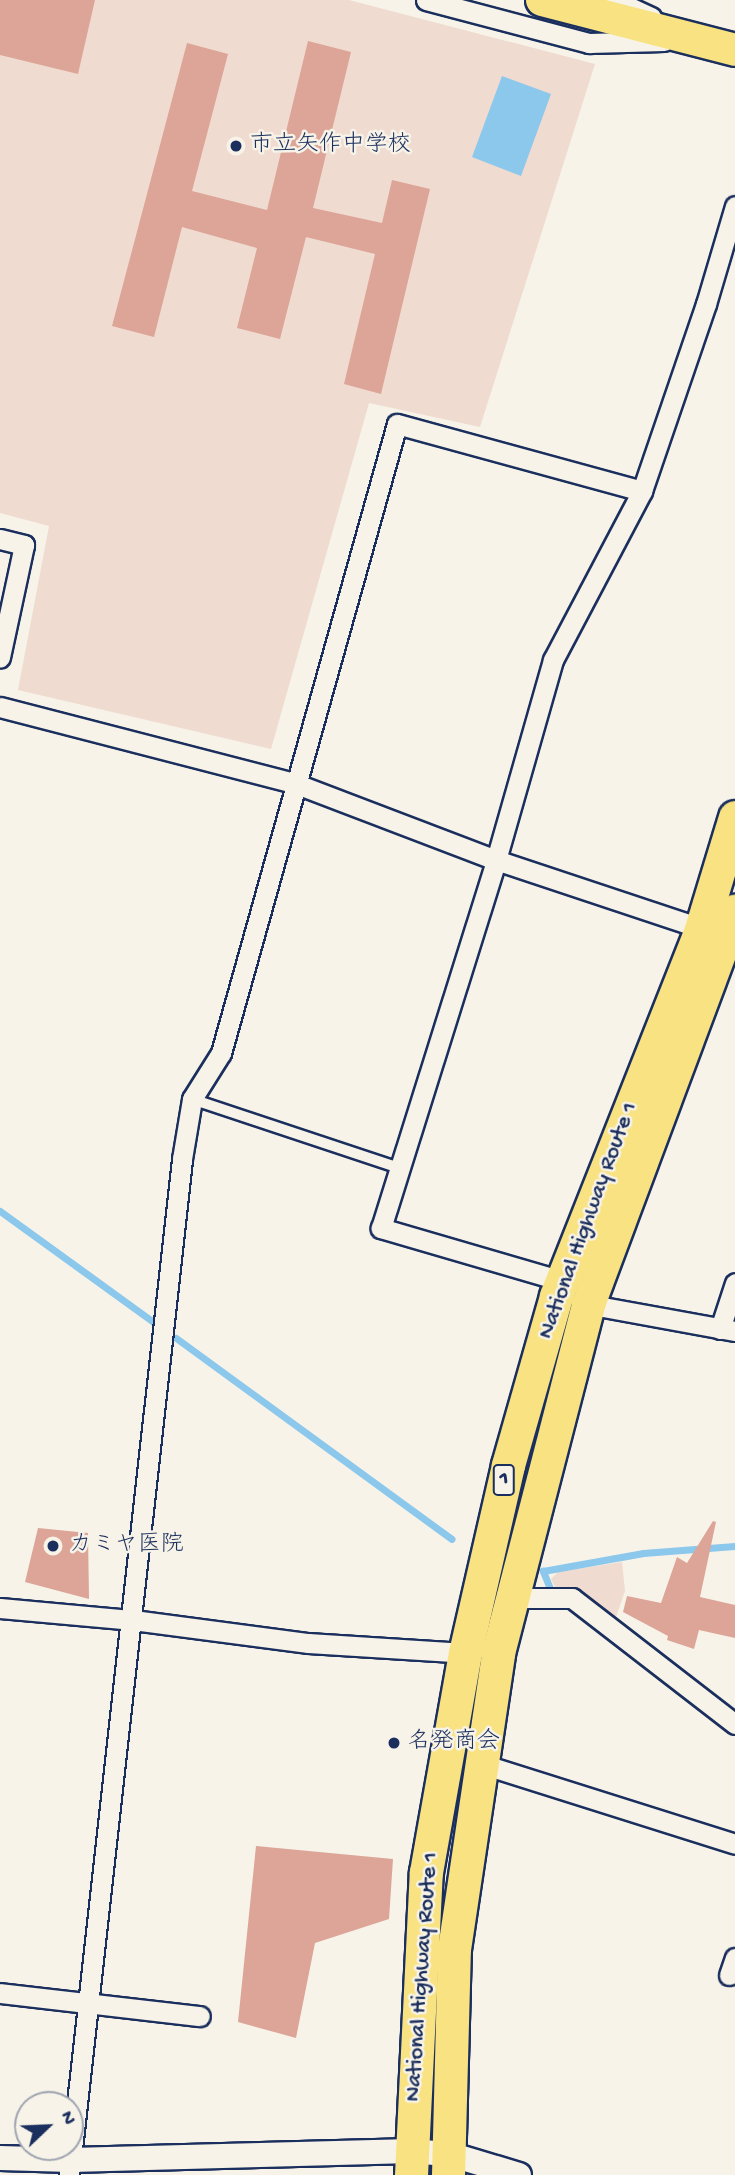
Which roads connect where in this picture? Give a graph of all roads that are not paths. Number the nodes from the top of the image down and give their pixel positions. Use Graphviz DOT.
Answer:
graph roads {
  1 [pos="426,0"];
  2 [pos="614,0"];
  3 [pos="547,1"];
  4 [pos="701,40"];
  5 [pos="735,50"];
  6 [pos="735,206"];
  7 [pos="642,491"];
  8 [pos="0,539"];
  9 [pos="0,657"];
  10 [pos="0,707"];
  11 [pos="294,783"];
  12 [pos="735,817"];
  13 [pos="496,860"];
  14 [pos="725,928"];
  15 [pos="192,1099"];
  16 [pos="400,1168"];
  17 [pos="735,1283"];
  18 [pos="559,1288"];
  19 [pos="588,1304"];
  20 [pos="727,1330"];
  21 [pos="514,1598"];
  22 [pos="0,1608"];
  23 [pos="133,1620"];
  24 [pos="465,1653"];
  25 [pos="735,1724"];
  26 [pos="482,1764"];
  27 [pos="735,1844"];
  28 [pos="0,1993"];
  29 [pos="88,2003"];
  30 [pos="200,2016"];
  31 [pos="0,2158"];
  32 [pos="412,2163"];
  33 [pos="448,2165"];
  34 [pos="70,2167"];
  35 [pos="519,2175"];
  1 -- 4 [label="street"];
  2 -- 4 [label="street"];
  3 -- 4 [label="main road"];
  4 -- 5 [label="main road"];
  6 -- 7 [label="street"];
  7 -- 11 [label="street"];
  7 -- 13 [label="street"];
  8 -- 9 [label="street"];
  10 -- 11 [label="street"];
  11 -- 13 [label="street"];
  11 -- 15 [label="street"];
  12 -- 14 [label="highway, National Highway Route 1 / 1"];
  13 -- 14 [label="street"];
  13 -- 16 [label="street"];
  14 -- 18 [label="highway, National Highway Route 1 / 1"];
  14 -- 19 [label="highway, National Highway Route 1 / 1"];
  15 -- 16 [label="lane"];
  15 -- 23 [label="street"];
  16 -- 18 [label="street"];
  17 -- 20 [label="street"];
  18 -- 19 [label="street"];
  18 -- 24 [label="highway, National Highway Route 1 / 1"];
  19 -- 20 [label="street"];
  19 -- 21 [label="highway, National Highway Route 1 / 1"];
  21 -- 25 [label="street"];
  21 -- 26 [label="highway, National Highway Route 1 / 1"];
  22 -- 23 [label="street"];
  23 -- 24 [label="street"];
  23 -- 29 [label="street"];
  24 -- 32 [label="highway, National Highway Route 1 / 1"];
  26 -- 27 [label="street"];
  26 -- 33 [label="highway, National Highway Route 1 / 1"];
  28 -- 29 [label="street"];
  29 -- 30 [label="street"];
  29 -- 34 [label="street"];
  31 -- 34 [label="street"];
  32 -- 33 [label="street"];
  32 -- 34 [label="street"];
  33 -- 35 [label="street"];
}
